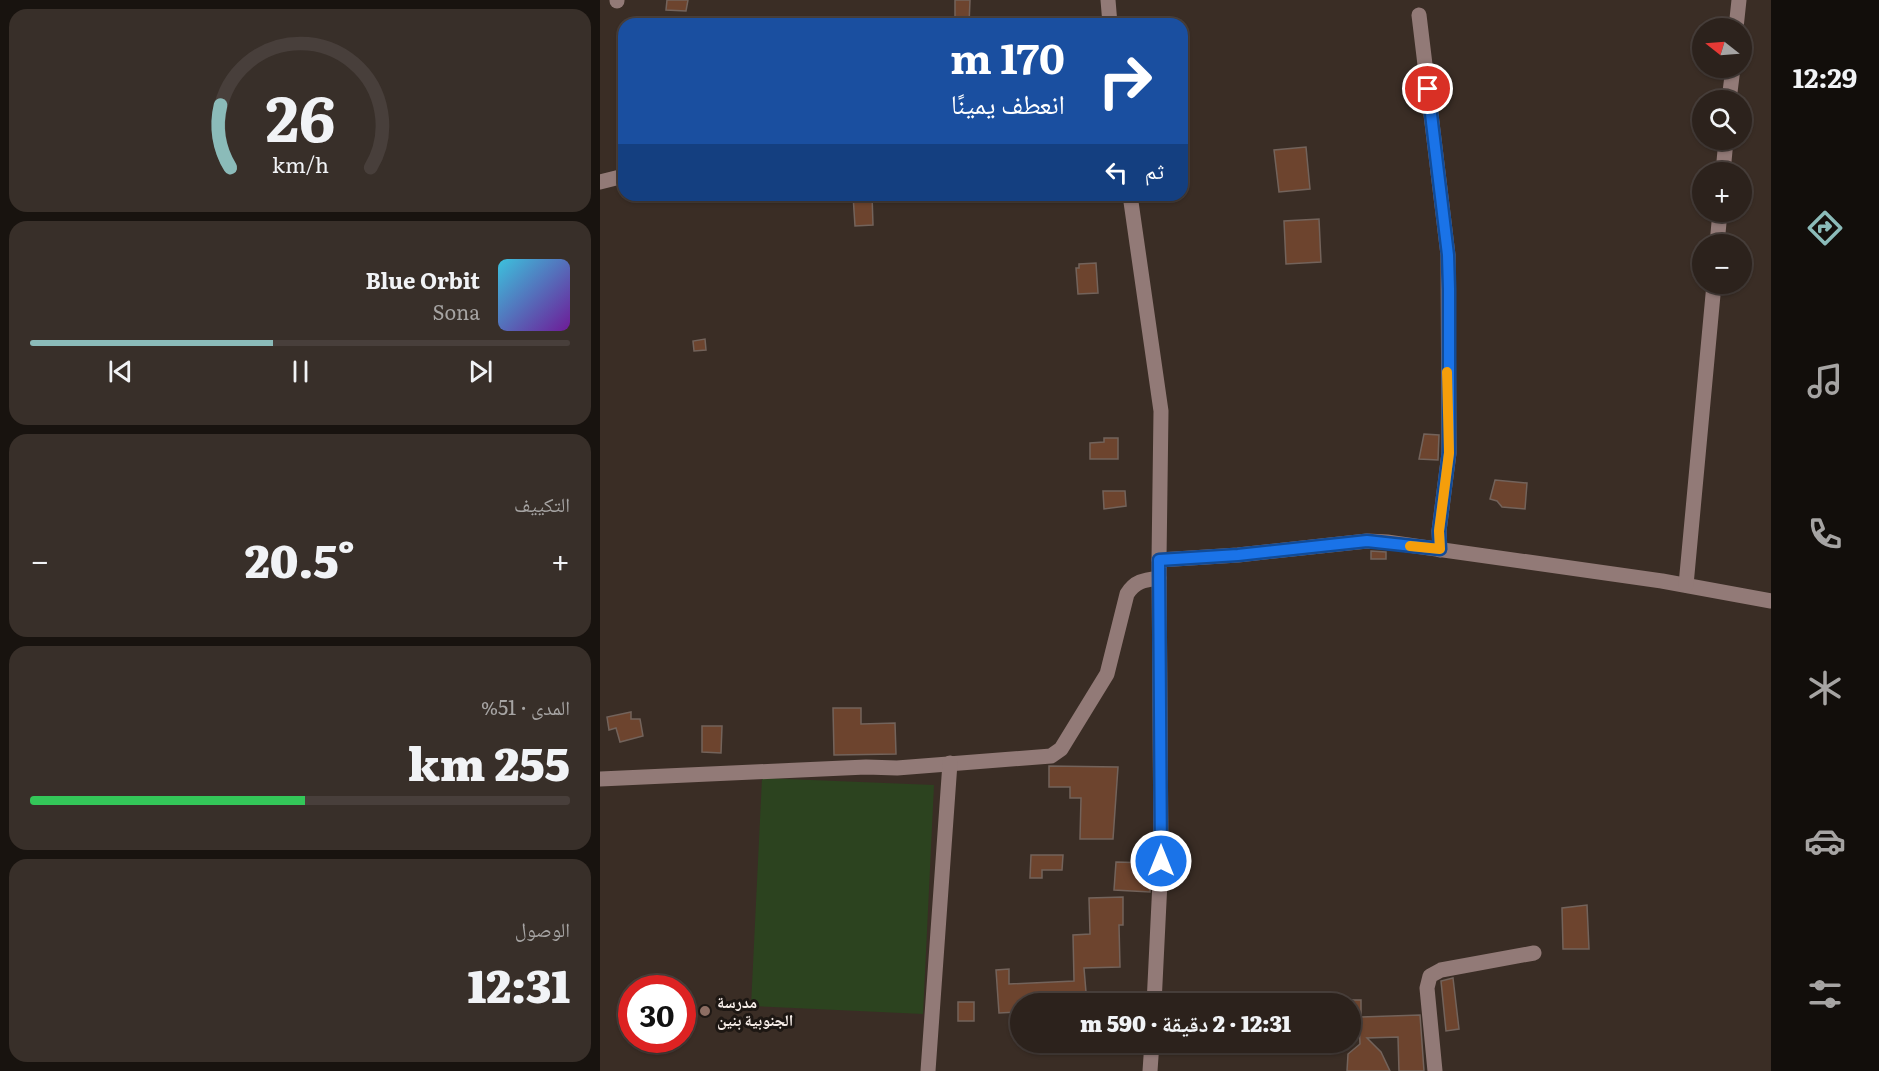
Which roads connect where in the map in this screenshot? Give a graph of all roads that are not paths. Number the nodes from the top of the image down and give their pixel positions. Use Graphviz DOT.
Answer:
graph roads {
  1 [pos="1107,0"];
  2 [pos="1739,0"];
  3 [pos="1419,15"];
  4 [pos="1109,18"];
  5 [pos="1737,18"];
  6 [pos="618,178"];
  7 [pos="600,182"];
  8 [pos="1131,201"];
  9 [pos="1713,294"];
  10 [pos="1440,549"];
  11 [pos="1159,560"];
  12 [pos="1159,578"];
  13 [pos="1686,585"];
  14 [pos="1771,601"];
  15 [pos="950,763"];
  16 [pos="600,779"];
  17 [pos="1534,953"];
  18 [pos="1155,993"];
  19 [pos="1151,1053"];
  20 [pos="928,1071"];
  21 [pos="1150,1071"];
  22 [pos="1436,1071"];
  1 -- 4 [label="street"];
  2 -- 5 [label="street"];
  3 -- 10 [label="street"];
  6 -- 7 [label="street"];
  8 -- 11 [label="street"];
  9 -- 13 [label="street"];
  10 -- 11 [label="street"];
  10 -- 13 [label="street"];
  11 -- 12 [label="street"];
  12 -- 15 [label="street"];
  12 -- 18 [label="street"];
  13 -- 14 [label="street"];
  15 -- 16 [label="street"];
  15 -- 20 [label="street"];
  17 -- 22 [label="street"];
  19 -- 21 [label="street"];
}
